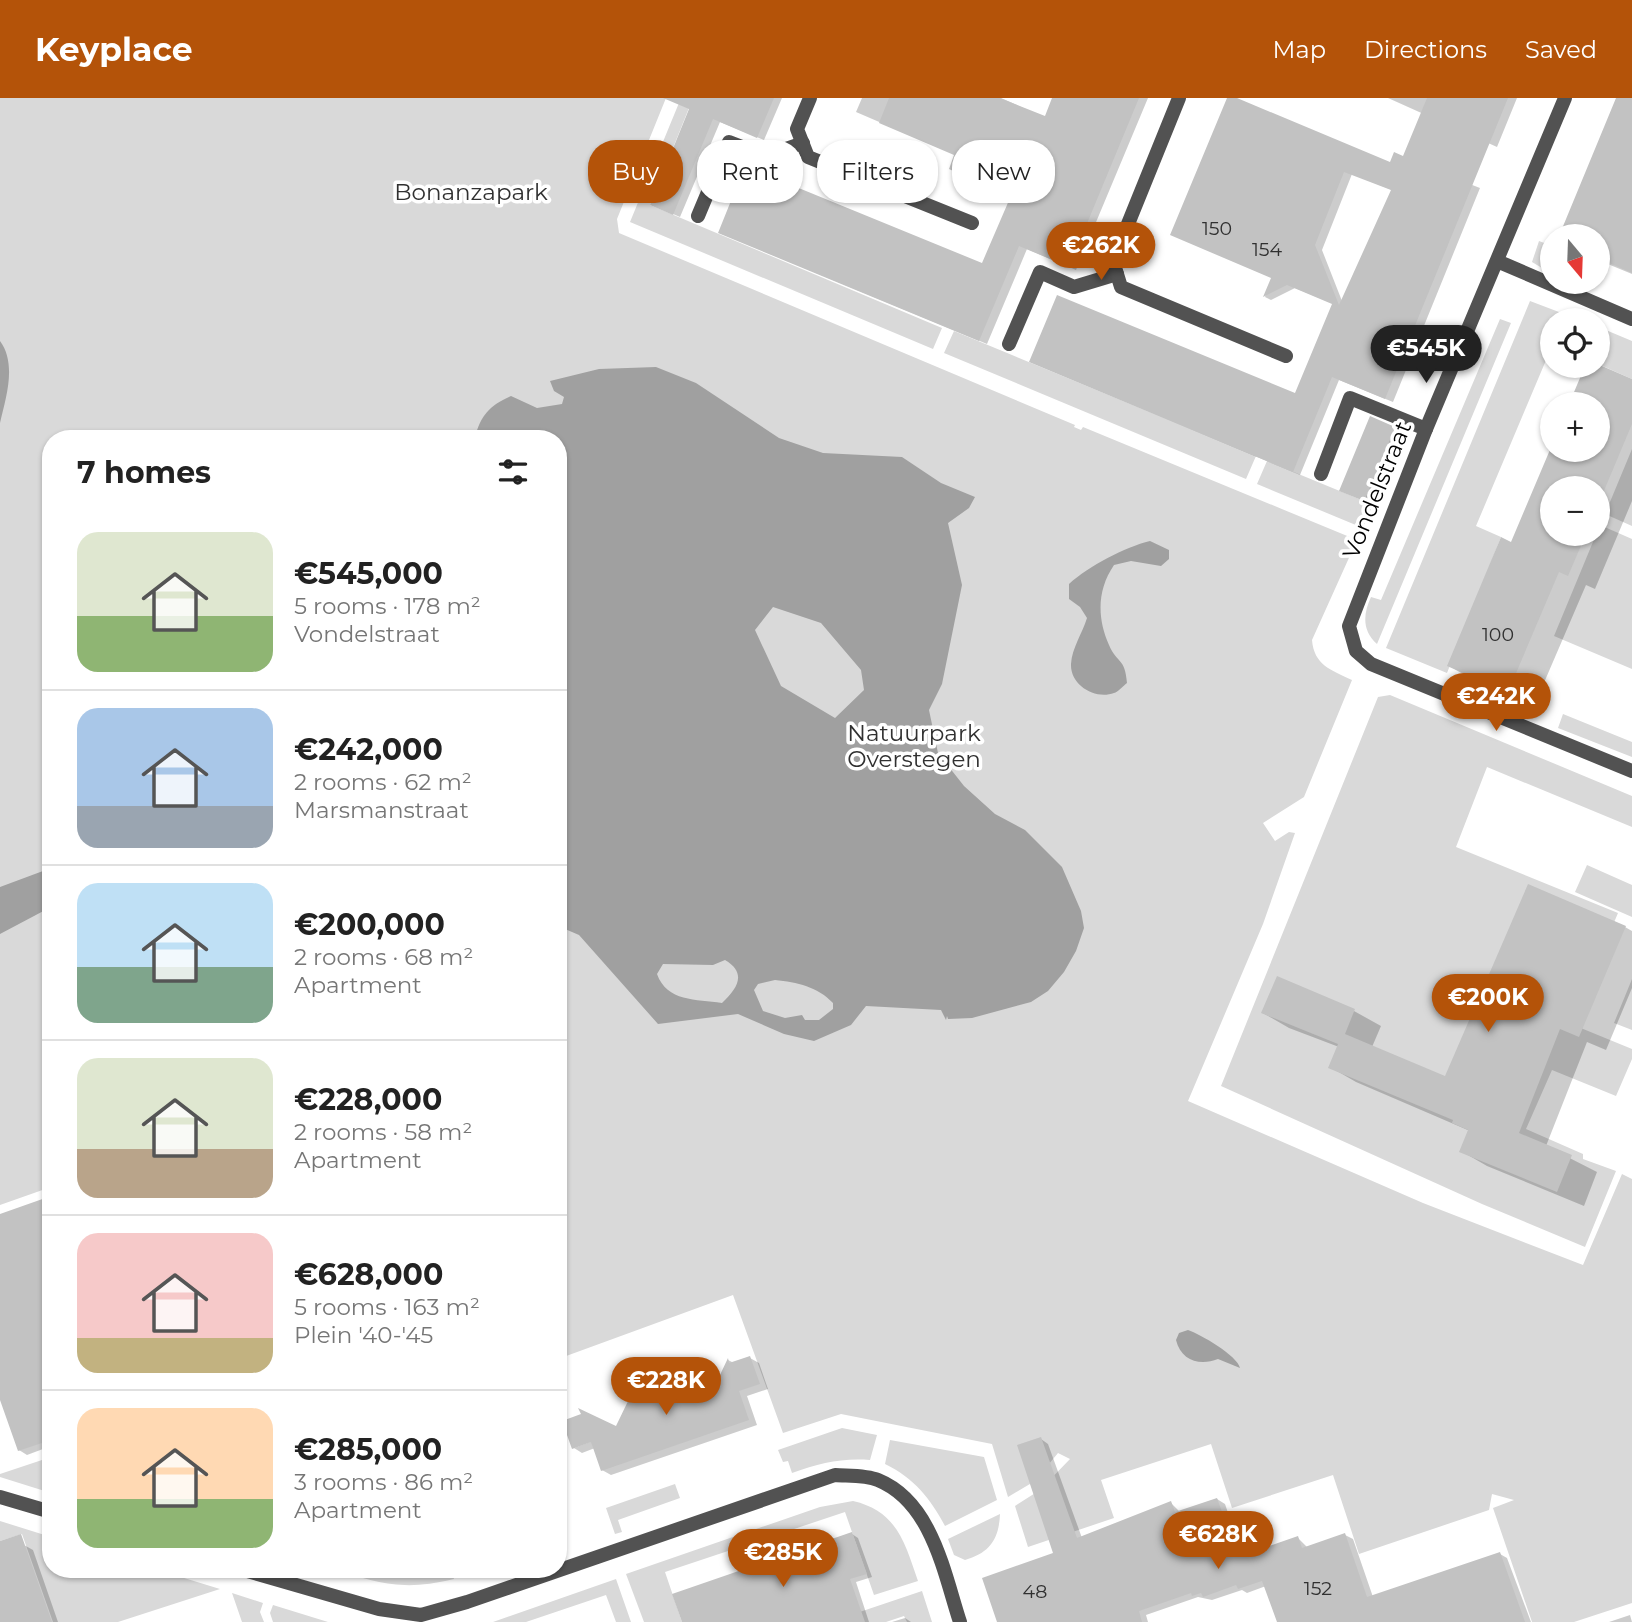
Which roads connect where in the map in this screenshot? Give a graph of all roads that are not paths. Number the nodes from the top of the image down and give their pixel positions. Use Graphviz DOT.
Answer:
graph roads {
  1 [pos="810,98"];
  2 [pos="1179,98"];
  3 [pos="1565,98"];
  4 [pos="802,140"];
  5 [pos="803,144"];
  6 [pos="703,203"];
  7 [pos="698,216"];
  8 [pos="972,223"];
  9 [pos="1497,261"];
  10 [pos="1117,274"];
  11 [pos="1632,319"];
  12 [pos="1009,344"];
  13 [pos="1286,356"];
  14 [pos="1426,429"];
  15 [pos="1321,474"];
  16 [pos="1632,771"];
  17 [pos="0,1497"];
  18 [pos="42,1509"];
  19 [pos="567,1568"];
  20 [pos="272,1578"];
  21 [pos="537,1578"];
  22 [pos="960,1622"];
  1 -- 4 [label="street"];
  2 -- 10 [label="street"];
  3 -- 9 [label="street, Vondelstraat"];
  5 -- 8 [label="street"];
  6 -- 7 [label="street"];
  9 -- 11 [label="street"];
  9 -- 14 [label="street, Vondelstraat"];
  10 -- 12 [label="street"];
  10 -- 13 [label="street"];
  14 -- 15 [label="street"];
  14 -- 16 [label="street, Vondelstraat"];
  17 -- 18 [label="street"];
  19 -- 22 [label="street"];
  20 -- 21 [label="street"];
}
